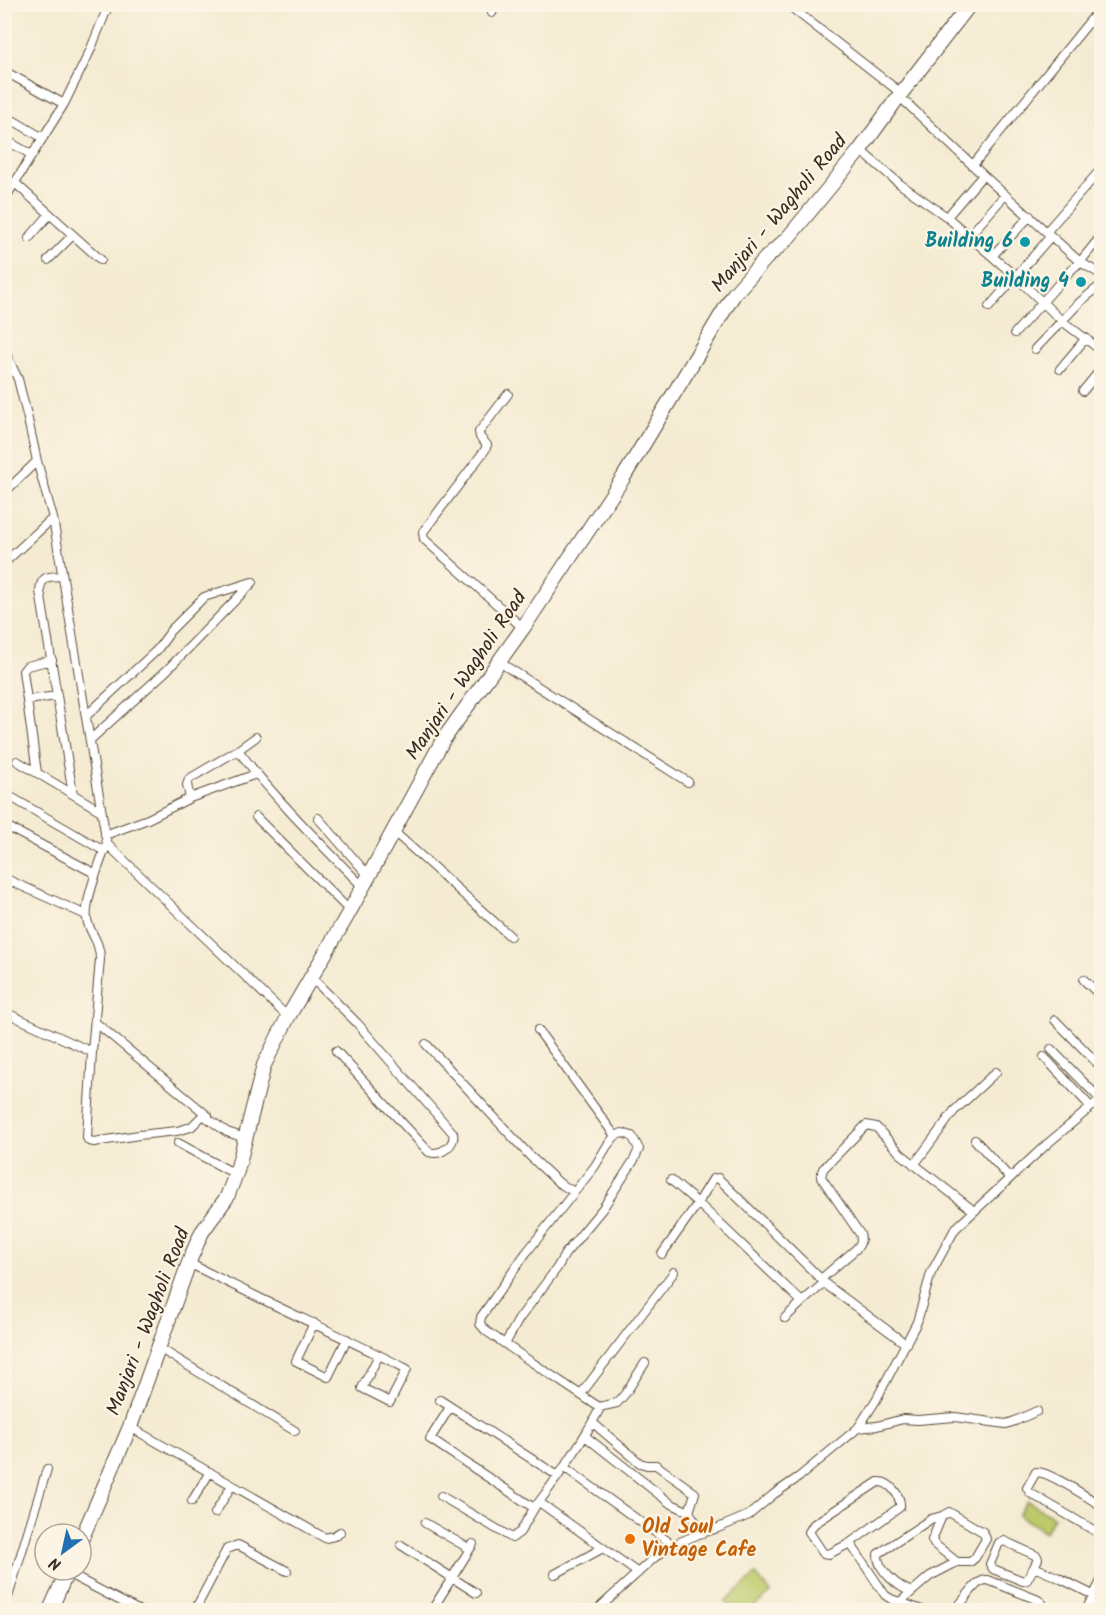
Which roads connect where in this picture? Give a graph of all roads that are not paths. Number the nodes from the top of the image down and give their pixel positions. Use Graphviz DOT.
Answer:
graph roads {
  1 [pos="110,4"];
  2 [pos="787,4"];
  3 [pos="970,4"];
  4 [pos="1101,6"];
  5 [pos="4,71"];
  6 [pos="900,95"];
  7 [pos="64,104"];
  8 [pos="4,115"];
  9 [pos="43,138"];
  10 [pos="4,139"];
  11 [pos="860,150"];
  12 [pos="33,155"];
  13 [pos="973,165"];
  14 [pos="1101,168"];
  15 [pos="983,175"];
  16 [pos="15,183"];
  17 [pos="1005,195"];
  18 [pos="4,200"];
  19 [pos="50,214"];
  20 [pos="1030,216"];
  21 [pos="947,217"];
  22 [pos="1049,234"];
  23 [pos="73,235"];
  24 [pos="1101,235"];
  25 [pos="969,236"];
  26 [pos="29,238"];
  27 [pos="992,256"];
  28 [pos="48,260"];
  29 [pos="101,260"];
  30 [pos="1080,262"];
  31 [pos="1101,275"];
  32 [pos="1016,277"];
  33 [pos="1101,284"];
  34 [pos="1042,303"];
  35 [pos="989,307"];
  36 [pos="1062,321"];
  37 [pos="1015,333"];
  38 [pos="1086,338"];
  39 [pos="1035,349"];
  40 [pos="4,350"];
  41 [pos="1101,351"];
  42 [pos="1101,368"];
  43 [pos="1060,369"];
  44 [pos="1083,391"];
  45 [pos="508,394"];
  46 [pos="37,461"];
  47 [pos="4,493"];
  48 [pos="52,518"];
  49 [pos="4,563"];
  50 [pos="62,576"];
  51 [pos="523,628"];
  52 [pos="52,660"];
  53 [pos="500,662"];
  54 [pos="57,696"];
  55 [pos="27,700"];
  56 [pos="86,716"];
  57 [pos="256,737"];
  58 [pos="90,740"];
  59 [pos="238,750"];
  60 [pos="17,761"];
  61 [pos="37,773"];
  62 [pos="256,774"];
  63 [pos="688,782"];
  64 [pos="4,793"];
  65 [pos="73,794"];
  66 [pos="189,798"];
  67 [pos="101,811"];
  68 [pos="256,817"];
  69 [pos="318,818"];
  70 [pos="4,825"];
  71 [pos="393,831"];
  72 [pos="106,844"];
  73 [pos="96,874"];
  74 [pos="6,879"];
  75 [pos="366,881"];
  76 [pos="350,911"];
  77 [pos="86,915"];
  78 [pos="510,936"];
  79 [pos="312,977"];
  80 [pos="1084,980"];
  81 [pos="1101,997"];
  82 [pos="11,1015"];
  83 [pos="288,1017"];
  84 [pos="1055,1020"];
  85 [pos="96,1022"];
  86 [pos="538,1030"];
  87 [pos="426,1044"];
  88 [pos="1051,1049"];
  89 [pos="336,1051"];
  90 [pos="92,1052"];
  91 [pos="1044,1058"];
  92 [pos="1101,1068"];
  93 [pos="996,1072"];
  94 [pos="1101,1098"];
  95 [pos="1091,1107"];
  96 [pos="227,1132"];
  97 [pos="615,1136"];
  98 [pos="245,1138"];
  99 [pos="975,1140"];
  100 [pos="178,1143"];
  101 [pos="914,1165"];
  102 [pos="235,1174"];
  103 [pos="1010,1178"];
  104 [pos="671,1180"];
  105 [pos="574,1192"];
  106 [pos="698,1203"];
  107 [pos="974,1211"];
  108 [pos="662,1254"];
  109 [pos="189,1263"];
  110 [pos="674,1272"];
  111 [pos="823,1281"];
  112 [pos="802,1302"];
  113 [pos="785,1318"];
  114 [pos="314,1323"];
  115 [pos="346,1339"];
  116 [pos="505,1344"];
  117 [pos="906,1344"];
  118 [pos="159,1348"];
  119 [pos="379,1355"];
  120 [pos="645,1363"];
  121 [pos="580,1394"];
  122 [pos="441,1400"];
  123 [pos="450,1407"];
  124 [pos="599,1407"];
  125 [pos="1037,1411"];
  126 [pos="592,1423"];
  127 [pos="130,1427"];
  128 [pos="858,1428"];
  129 [pos="295,1431"];
  130 [pos="585,1436"];
  131 [pos="564,1467"];
  132 [pos="47,1469"];
  133 [pos="210,1472"];
  134 [pos="558,1476"];
  135 [pos="232,1485"];
  136 [pos="441,1496"];
  137 [pos="192,1501"];
  138 [pos="536,1505"];
  139 [pos="1101,1506"];
  140 [pos="689,1512"];
  141 [pos="215,1513"];
  142 [pos="942,1516"];
  143 [pos="89,1522"];
  144 [pos="424,1523"];
  145 [pos="339,1532"];
  146 [pos="703,1533"];
  147 [pos="1101,1535"];
  148 [pos="849,1543"];
  149 [pos="401,1545"];
  150 [pos="673,1545"];
  151 [pos="603,1548"];
  152 [pos="957,1562"];
  153 [pos="1034,1567"];
  154 [pos="287,1571"];
  155 [pos="638,1573"];
  156 [pos="555,1574"];
  157 [pos="452,1578"];
  158 [pos="1101,1579"];
  159 [pos="63,1582"];
  160 [pos="85,1582"];
  161 [pos="912,1592"];
  162 [pos="476,1593"];
  163 [pos="1093,1595"];
  164 [pos="900,1602"];
  165 [pos="4,1610"];
  166 [pos="50,1611"];
  167 [pos="138,1611"];
  168 [pos="195,1611"];
  169 [pos="432,1611"];
  170 [pos="597,1611"];
  171 [pos="922,1611"];
  172 [pos="960,1611"];
  173 [pos="1042,1611"];
  174 [pos="1086,1611"];
  1 -- 7 [label="street"];
  2 -- 6 [label="street"];
  3 -- 6 [label="main road, Manjari - Wagholi Road"];
  4 -- 13 [label="street"];
  5 -- 7 [label="street"];
  6 -- 11 [label="main road, Manjari - Wagholi Road"];
  6 -- 13 [label="street"];
  7 -- 9 [label="street"];
  8 -- 9 [label="street"];
  9 -- 12 [label="street"];
  10 -- 12 [label="street"];
  11 -- 21 [label="street"];
  11 -- 51 [label="main road, Manjari - Wagholi Road"];
  12 -- 16 [label="street"];
  13 -- 15 [label="street"];
  14 -- 22 [label="street"];
  15 -- 17 [label="street"];
  15 -- 21 [label="street"];
  16 -- 18 [label="street"];
  16 -- 19 [label="street"];
  17 -- 20 [label="street"];
  17 -- 25 [label="street"];
  19 -- 23 [label="street"];
  19 -- 26 [label="street"];
  20 -- 22 [label="street"];
  20 -- 27 [label="street"];
  21 -- 25 [label="street"];
  22 -- 30 [label="street"];
  22 -- 32 [label="street"];
  23 -- 28 [label="street"];
  23 -- 29 [label="street"];
  24 -- 30 [label="street"];
  25 -- 27 [label="street"];
  27 -- 32 [label="street"];
  30 -- 31 [label="street"];
  30 -- 34 [label="street"];
  32 -- 34 [label="street"];
  32 -- 35 [label="street"];
  33 -- 36 [label="street"];
  34 -- 36 [label="street"];
  34 -- 37 [label="street"];
  36 -- 38 [label="street"];
  36 -- 39 [label="street"];
  38 -- 41 [label="street"];
  38 -- 43 [label="street"];
  40 -- 46 [label="street"];
  42 -- 44 [label="street"];
  45 -- 51 [label="street"];
  46 -- 47 [label="street"];
  46 -- 48 [label="street"];
  48 -- 49 [label="street"];
  48 -- 50 [label="street"];
  50 -- 52 [label="street"];
  50 -- 56 [label="street"];
  51 -- 53 [label="main road, Manjari - Wagholi Road"];
  52 -- 54 [label="street"];
  52 -- 55 [label="street"];
  53 -- 63 [label="street"];
  53 -- 71 [label="main road, Manjari - Wagholi Road"];
  54 -- 55 [label="street"];
  54 -- 65 [label="street"];
  55 -- 61 [label="street"];
  56 -- 58 [label="street"];
  56 -- 58 [label="street"];
  57 -- 59 [label="street"];
  58 -- 67 [label="street"];
  59 -- 62 [label="street"];
  59 -- 66 [label="street"];
  60 -- 61 [label="street"];
  61 -- 65 [label="street"];
  62 -- 66 [label="street"];
  62 -- 75 [label="street"];
  64 -- 72 [label="street"];
  65 -- 67 [label="street"];
  66 -- 72 [label="street"];
  67 -- 72 [label="street"];
  68 -- 76 [label="street"];
  69 -- 75 [label="street"];
  70 -- 73 [label="street"];
  71 -- 75 [label="main road, Manjari - Wagholi Road"];
  71 -- 78 [label="street"];
  72 -- 73 [label="street"];
  72 -- 83 [label="street"];
  73 -- 77 [label="street"];
  74 -- 77 [label="street"];
  75 -- 76 [label="main road, Manjari - Wagholi Road"];
  76 -- 79 [label="main road, Manjari - Wagholi Road"];
  77 -- 85 [label="street"];
  79 -- 83 [label="main road, Manjari - Wagholi Road"];
  79 -- 89 [label="street"];
  80 -- 81 [label="street"];
  82 -- 90 [label="street"];
  83 -- 98 [label="main road, Manjari - Wagholi Road"];
  84 -- 92 [label="street"];
  85 -- 90 [label="street"];
  85 -- 96 [label="street"];
  86 -- 97 [label="street"];
  87 -- 105 [label="street"];
  88 -- 94 [label="street"];
  90 -- 96 [label="street"];
  91 -- 95 [label="street"];
  93 -- 101 [label="street"];
  94 -- 95 [label="street"];
  95 -- 103 [label="street"];
  96 -- 98 [label="street"];
  97 -- 105 [label="street"];
  97 -- 116 [label="street"];
  98 -- 102 [label="main road, Manjari - Wagholi Road"];
  99 -- 103 [label="street"];
  100 -- 102 [label="street"];
  101 -- 107 [label="street"];
  101 -- 111 [label="street"];
  102 -- 109 [label="main road, Manjari - Wagholi Road"];
  103 -- 107 [label="street"];
  104 -- 106 [label="street"];
  105 -- 116 [label="street"];
  106 -- 108 [label="street"];
  106 -- 111 [label="street"];
  106 -- 112 [label="street"];
  107 -- 117 [label="street"];
  109 -- 114 [label="street"];
  109 -- 118 [label="main road, Manjari - Wagholi Road"];
  110 -- 121 [label="street"];
  111 -- 112 [label="street"];
  111 -- 117 [label="street"];
  112 -- 113 [label="street"];
  114 -- 115 [label="street"];
  114 -- 115 [label="street"];
  115 -- 119 [label="street"];
  116 -- 121 [label="street"];
  117 -- 128 [label="street"];
  118 -- 127 [label="main road, Manjari - Wagholi Road"];
  118 -- 129 [label="street"];
  119 -- 119 [label="street"];
  120 -- 124 [label="street"];
  121 -- 124 [label="street"];
  122 -- 123 [label="street"];
  123 -- 134 [label="street"];
  123 -- 138 [label="street"];
  124 -- 126 [label="street"];
  125 -- 128 [label="street"];
  126 -- 130 [label="street"];
  126 -- 140 [label="street"];
  127 -- 133 [label="street"];
  127 -- 143 [label="main road, Manjari - Wagholi Road"];
  128 -- 146 [label="street"];
  130 -- 131 [label="street"];
  130 -- 140 [label="street"];
  131 -- 134 [label="street"];
  131 -- 150 [label="street"];
  132 -- 165 [label="street"];
  133 -- 135 [label="street"];
  133 -- 137 [label="street"];
  134 -- 138 [label="street"];
  135 -- 141 [label="street"];
  135 -- 145 [label="street"];
  136 -- 138 [label="street"];
  138 -- 151 [label="street"];
  139 -- 147 [label="street"];
  140 -- 146 [label="street"];
  142 -- 152 [label="street"];
  142 -- 152 [label="street"];
  142 -- 161 [label="street"];
  144 -- 157 [label="street"];
  146 -- 150 [label="street"];
  148 -- 148 [label="street"];
  148 -- 164 [label="street"];
  149 -- 157 [label="street"];
  150 -- 155 [label="street"];
  151 -- 155 [label="street"];
  151 -- 156 [label="street"];
  152 -- 161 [label="street"];
  153 -- 153 [label="street"];
  153 -- 163 [label="street"];
  154 -- 168 [label="street"];
  155 -- 170 [label="street"];
  157 -- 162 [label="street"];
  157 -- 169 [label="street"];
  158 -- 163 [label="street"];
  159 -- 166 [label="main road"];
  160 -- 167 [label="street"];
  161 -- 164 [label="street"];
  163 -- 174 [label="street"];
  164 -- 171 [label="street"];
  172 -- 173 [label="street"];
}
